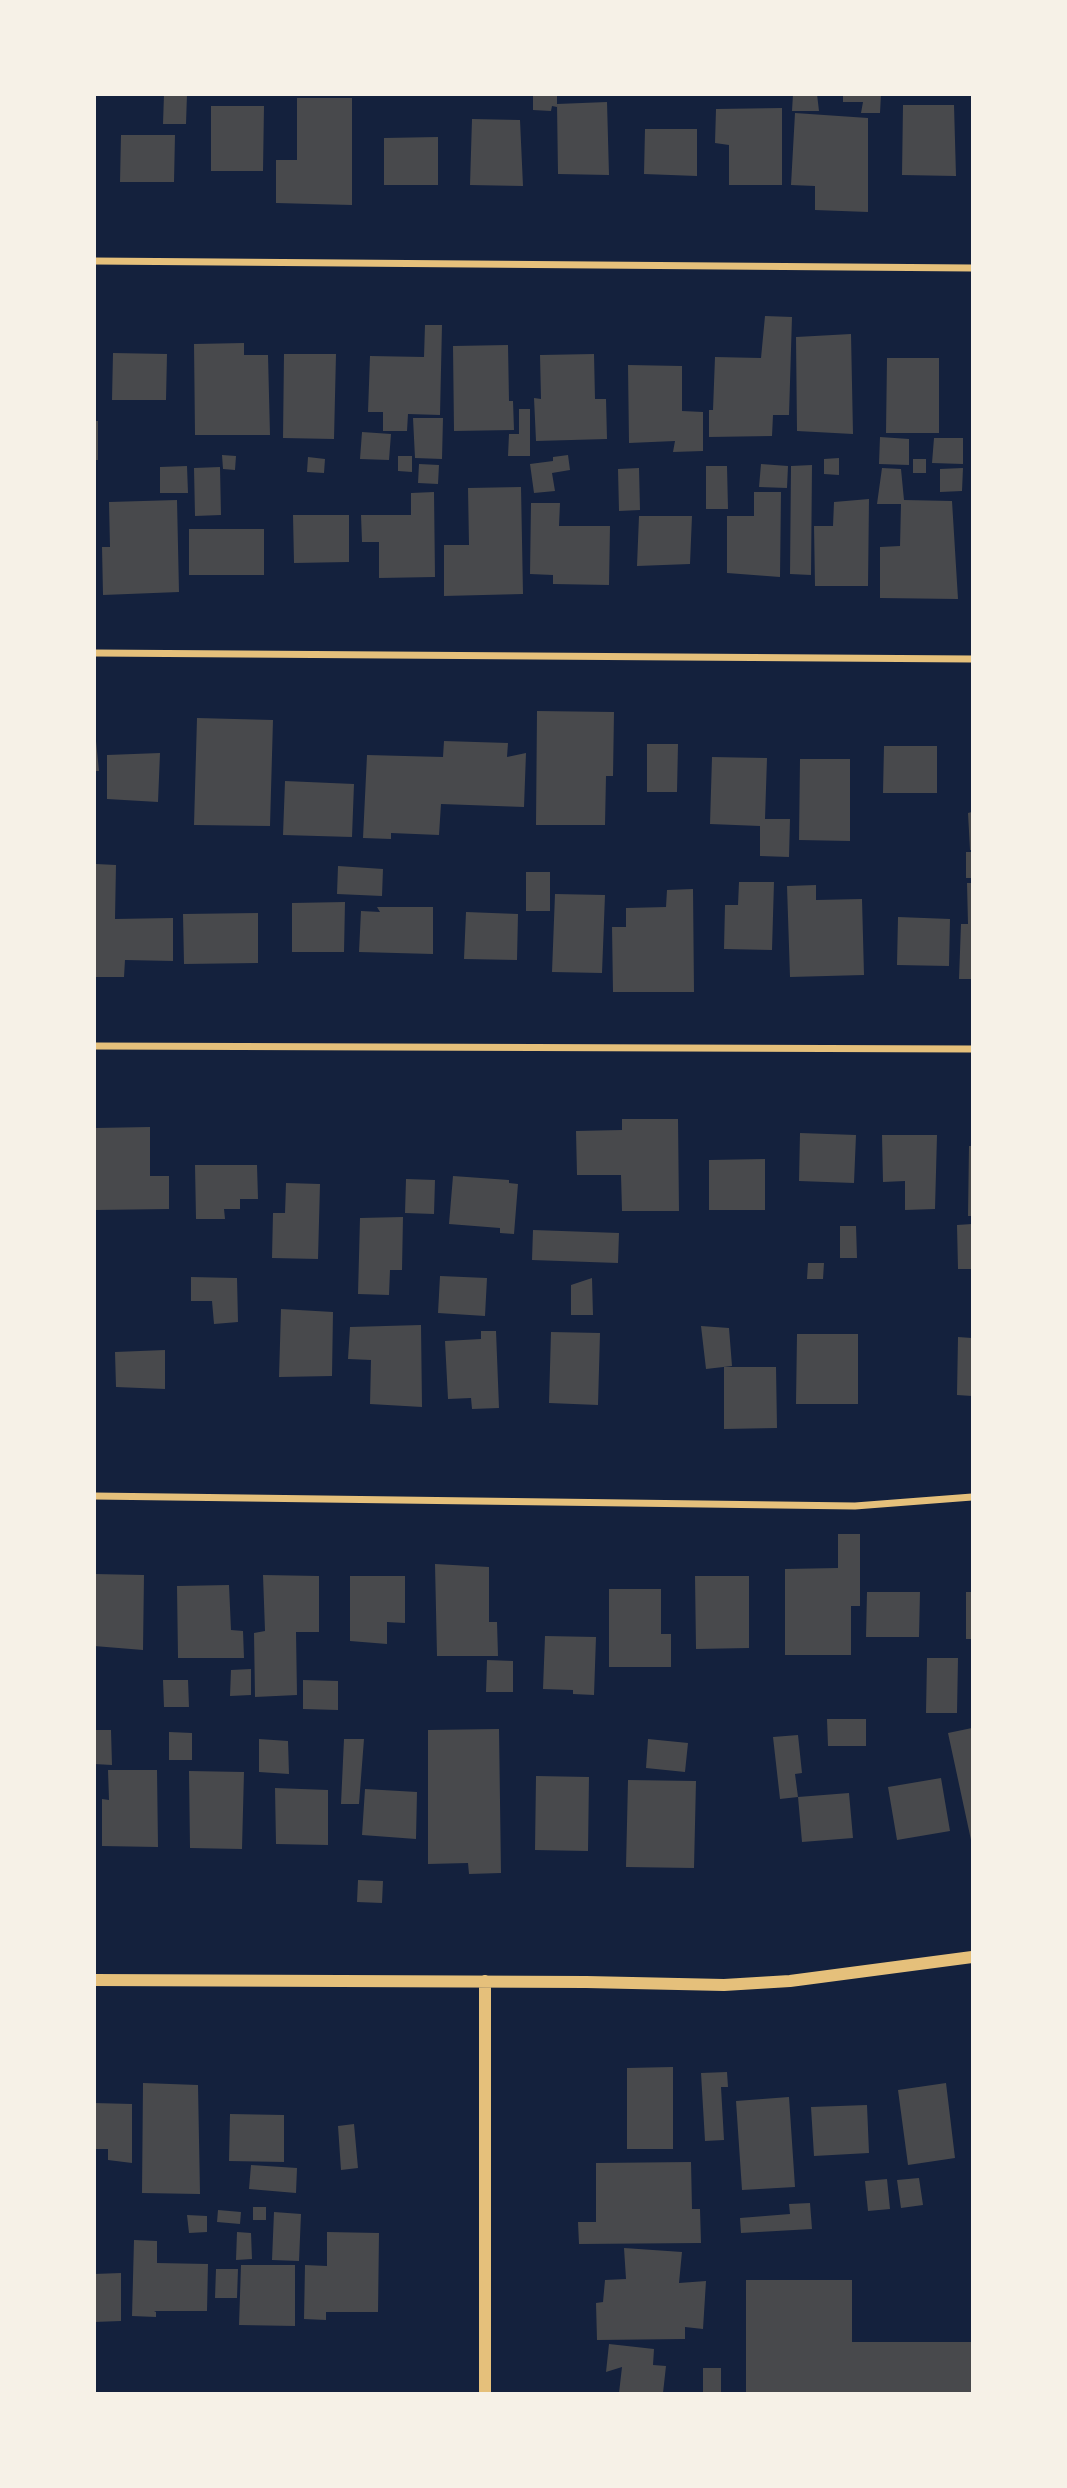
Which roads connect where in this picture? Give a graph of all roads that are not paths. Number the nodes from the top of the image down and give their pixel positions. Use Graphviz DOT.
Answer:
graph roads {
  1 [pos="94,261"];
  2 [pos="972,268"];
  3 [pos="94,653"];
  4 [pos="972,659"];
  5 [pos="94,1046"];
  6 [pos="972,1049"];
  7 [pos="94,1496"];
  8 [pos="972,1497"];
  9 [pos="972,1957"];
  10 [pos="94,1980"];
  11 [pos="485,1981"];
  12 [pos="485,2393"];
  1 -- 2 [label="street"];
  3 -- 4 [label="street"];
  5 -- 6 [label="street"];
  7 -- 8 [label="street"];
  9 -- 11 [label="street"];
  10 -- 11 [label="street"];
  11 -- 12 [label="street"];
}
